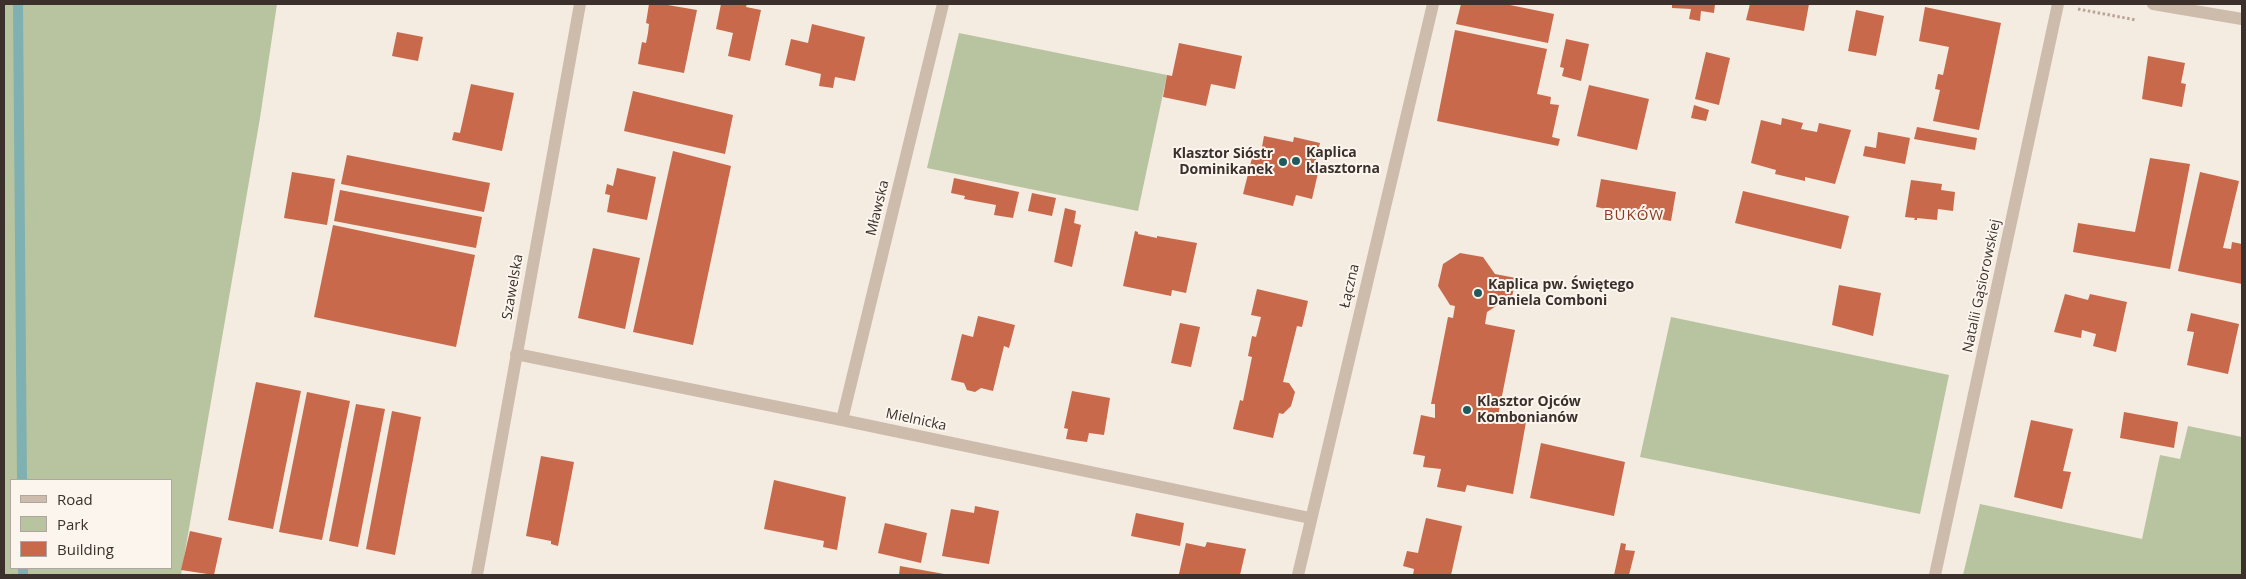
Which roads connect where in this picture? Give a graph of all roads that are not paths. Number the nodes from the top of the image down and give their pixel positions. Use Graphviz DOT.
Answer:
graph roads {
  1 [pos="580,4"];
  2 [pos="944,4"];
  3 [pos="1433,4"];
  4 [pos="2058,4"];
  5 [pos="2153,4"];
  6 [pos="2242,20"];
  7 [pos="516,354"];
  8 [pos="842,420"];
  9 [pos="1310,518"];
  10 [pos="477,575"];
  11 [pos="1298,575"];
  12 [pos="1935,575"];
  1 -- 7 [label="street, Szawelska"];
  2 -- 8 [label="street, Mławska"];
  3 -- 9 [label="street, Łączna"];
  4 -- 12 [label="street, Natalii Gąsiorowskiej"];
  5 -- 6 [label="street"];
  7 -- 8 [label="street, Mielnicka"];
  7 -- 10 [label="street, Szawelska"];
  8 -- 9 [label="street, Mielnicka"];
  9 -- 11 [label="street, Łączna"];
}
